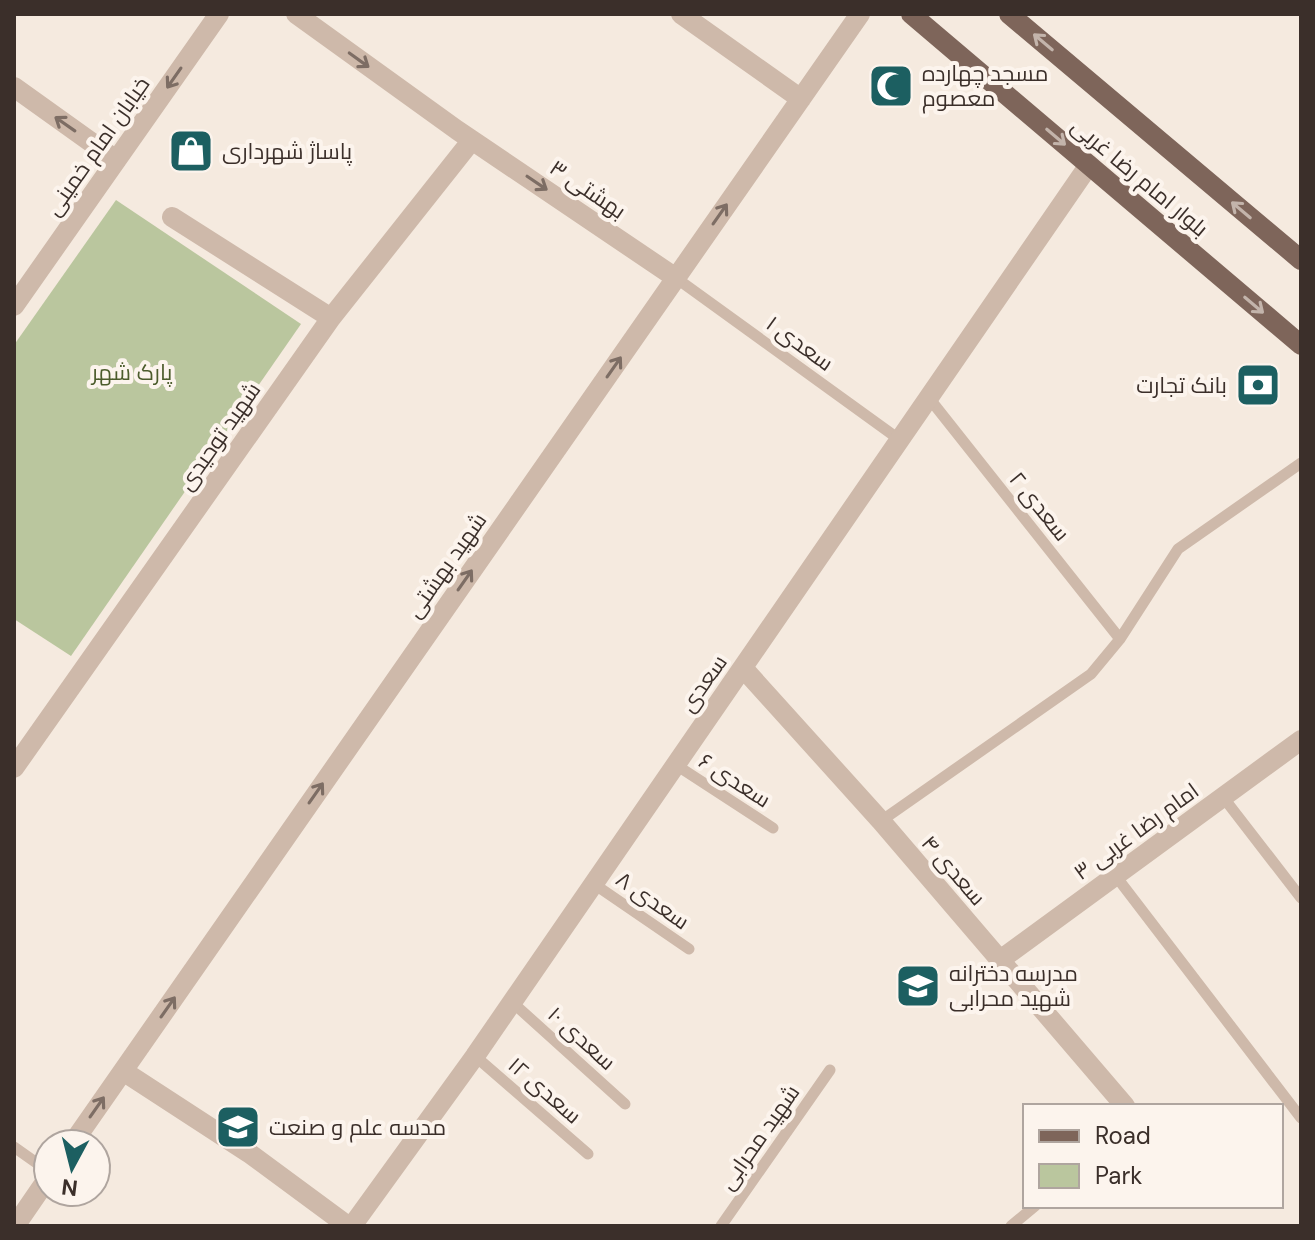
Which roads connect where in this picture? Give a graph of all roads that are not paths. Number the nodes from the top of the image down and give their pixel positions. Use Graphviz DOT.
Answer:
graph roads {
  1 [pos="219,14"];
  2 [pos="296,14"];
  3 [pos="681,14"];
  4 [pos="860,14"];
  5 [pos="911,14"];
  6 [pos="1009,14"];
  7 [pos="14,87"];
  8 [pos="801,99"];
  9 [pos="472,140"];
  10 [pos="116,160"];
  11 [pos="1089,165"];
  12 [pos="172,217"];
  13 [pos="1301,260"];
  14 [pos="676,278"];
  15 [pos="14,306"];
  16 [pos="331,318"];
  17 [pos="1301,345"];
  18 [pos="929,398"];
  19 [pos="900,440"];
  20 [pos="1301,463"];
  21 [pos="1120,639"];
  22 [pos="743,668"];
  23 [pos="1301,740"];
  24 [pos="676,765"];
  25 [pos="14,768"];
  26 [pos="1223,797"];
  27 [pos="881,821"];
  28 [pos="773,828"];
  29 [pos="1115,875"];
  30 [pos="594,884"];
  31 [pos="1301,898"];
  32 [pos="689,949"];
  33 [pos="1000,960"];
  34 [pos="512,1002"];
  35 [pos="475,1056"];
  36 [pos="830,1070"];
  37 [pos="123,1071"];
  38 [pos="625,1104"];
  39 [pos="1123,1104"];
  40 [pos="1301,1118"];
  41 [pos="83,1128"];
  42 [pos="14,1147"];
  43 [pos="588,1154"];
  44 [pos="32,1160"];
  45 [pos="32,1201"];
  46 [pos="1033,1208"];
  47 [pos="15,1226"];
  48 [pos="350,1226"];
  49 [pos="721,1226"];
  50 [pos="1011,1226"];
  1 -- 10 [label="street, خیابان امام خمینی, one-way"];
  2 -- 9 [label="street, بهشتی ۳, one-way"];
  3 -- 8 [label="street"];
  4 -- 8 [label="street, شهید بهشتی"];
  5 -- 11 [label="main road, بلوار امام رضا غربی, one-way"];
  13 -- 6 [label="main road, بلوار امام رضا غربی, one-way"];
  10 -- 7 [label="street, one-way"];
  14 -- 8 [label="street, شهید بهشتی, one-way"];
  9 -- 14 [label="street, بهشتی ۳, one-way"];
  9 -- 16 [label="street, شهید توحیدی"];
  10 -- 15 [label="street, خیابان امام خمینی"];
  11 -- 17 [label="main road, بلوار امام رضا غربی, one-way"];
  11 -- 18 [label="street, سعدی"];
  12 -- 16 [label="street"];
  14 -- 19 [label="lane, سعدی ۱"];
  37 -- 14 [label="street, شهید بهشتی, one-way"];
  16 -- 25 [label="street, شهید توحیدی"];
  18 -- 19 [label="street, سعدی"];
  18 -- 21 [label="lane, سعدی ۲"];
  19 -- 22 [label="street, سعدی"];
  20 -- 21 [label="lane"];
  21 -- 27 [label="lane"];
  22 -- 24 [label="street, سعدی"];
  22 -- 27 [label="street, سعدی ۴"];
  23 -- 26 [label="street, امام رضا غربی ۳"];
  24 -- 28 [label="lane, سعدی ۶"];
  24 -- 30 [label="street, سعدی"];
  26 -- 29 [label="street, امام رضا غربی ۳"];
  26 -- 31 [label="lane"];
  27 -- 33 [label="street, سعدی ۴"];
  29 -- 33 [label="street, امام رضا غربی ۳"];
  29 -- 40 [label="lane"];
  30 -- 32 [label="lane, سعدی ۸"];
  30 -- 34 [label="street, سعدی"];
  33 -- 39 [label="street, سعدی ۴"];
  34 -- 35 [label="street, سعدی"];
  34 -- 38 [label="lane, سعدی ۱۰"];
  35 -- 43 [label="lane, سعدی ۱۲"];
  35 -- 48 [label="street, سعدی"];
  36 -- 49 [label="lane, شهید محرابی"];
  41 -- 37 [label="street, شهید بهشتی, one-way"];
  37 -- 48 [label="street"];
  42 -- 44 [label="lane"];
  45 -- 47 [label="street"];
  46 -- 50 [label="lane"];
}
